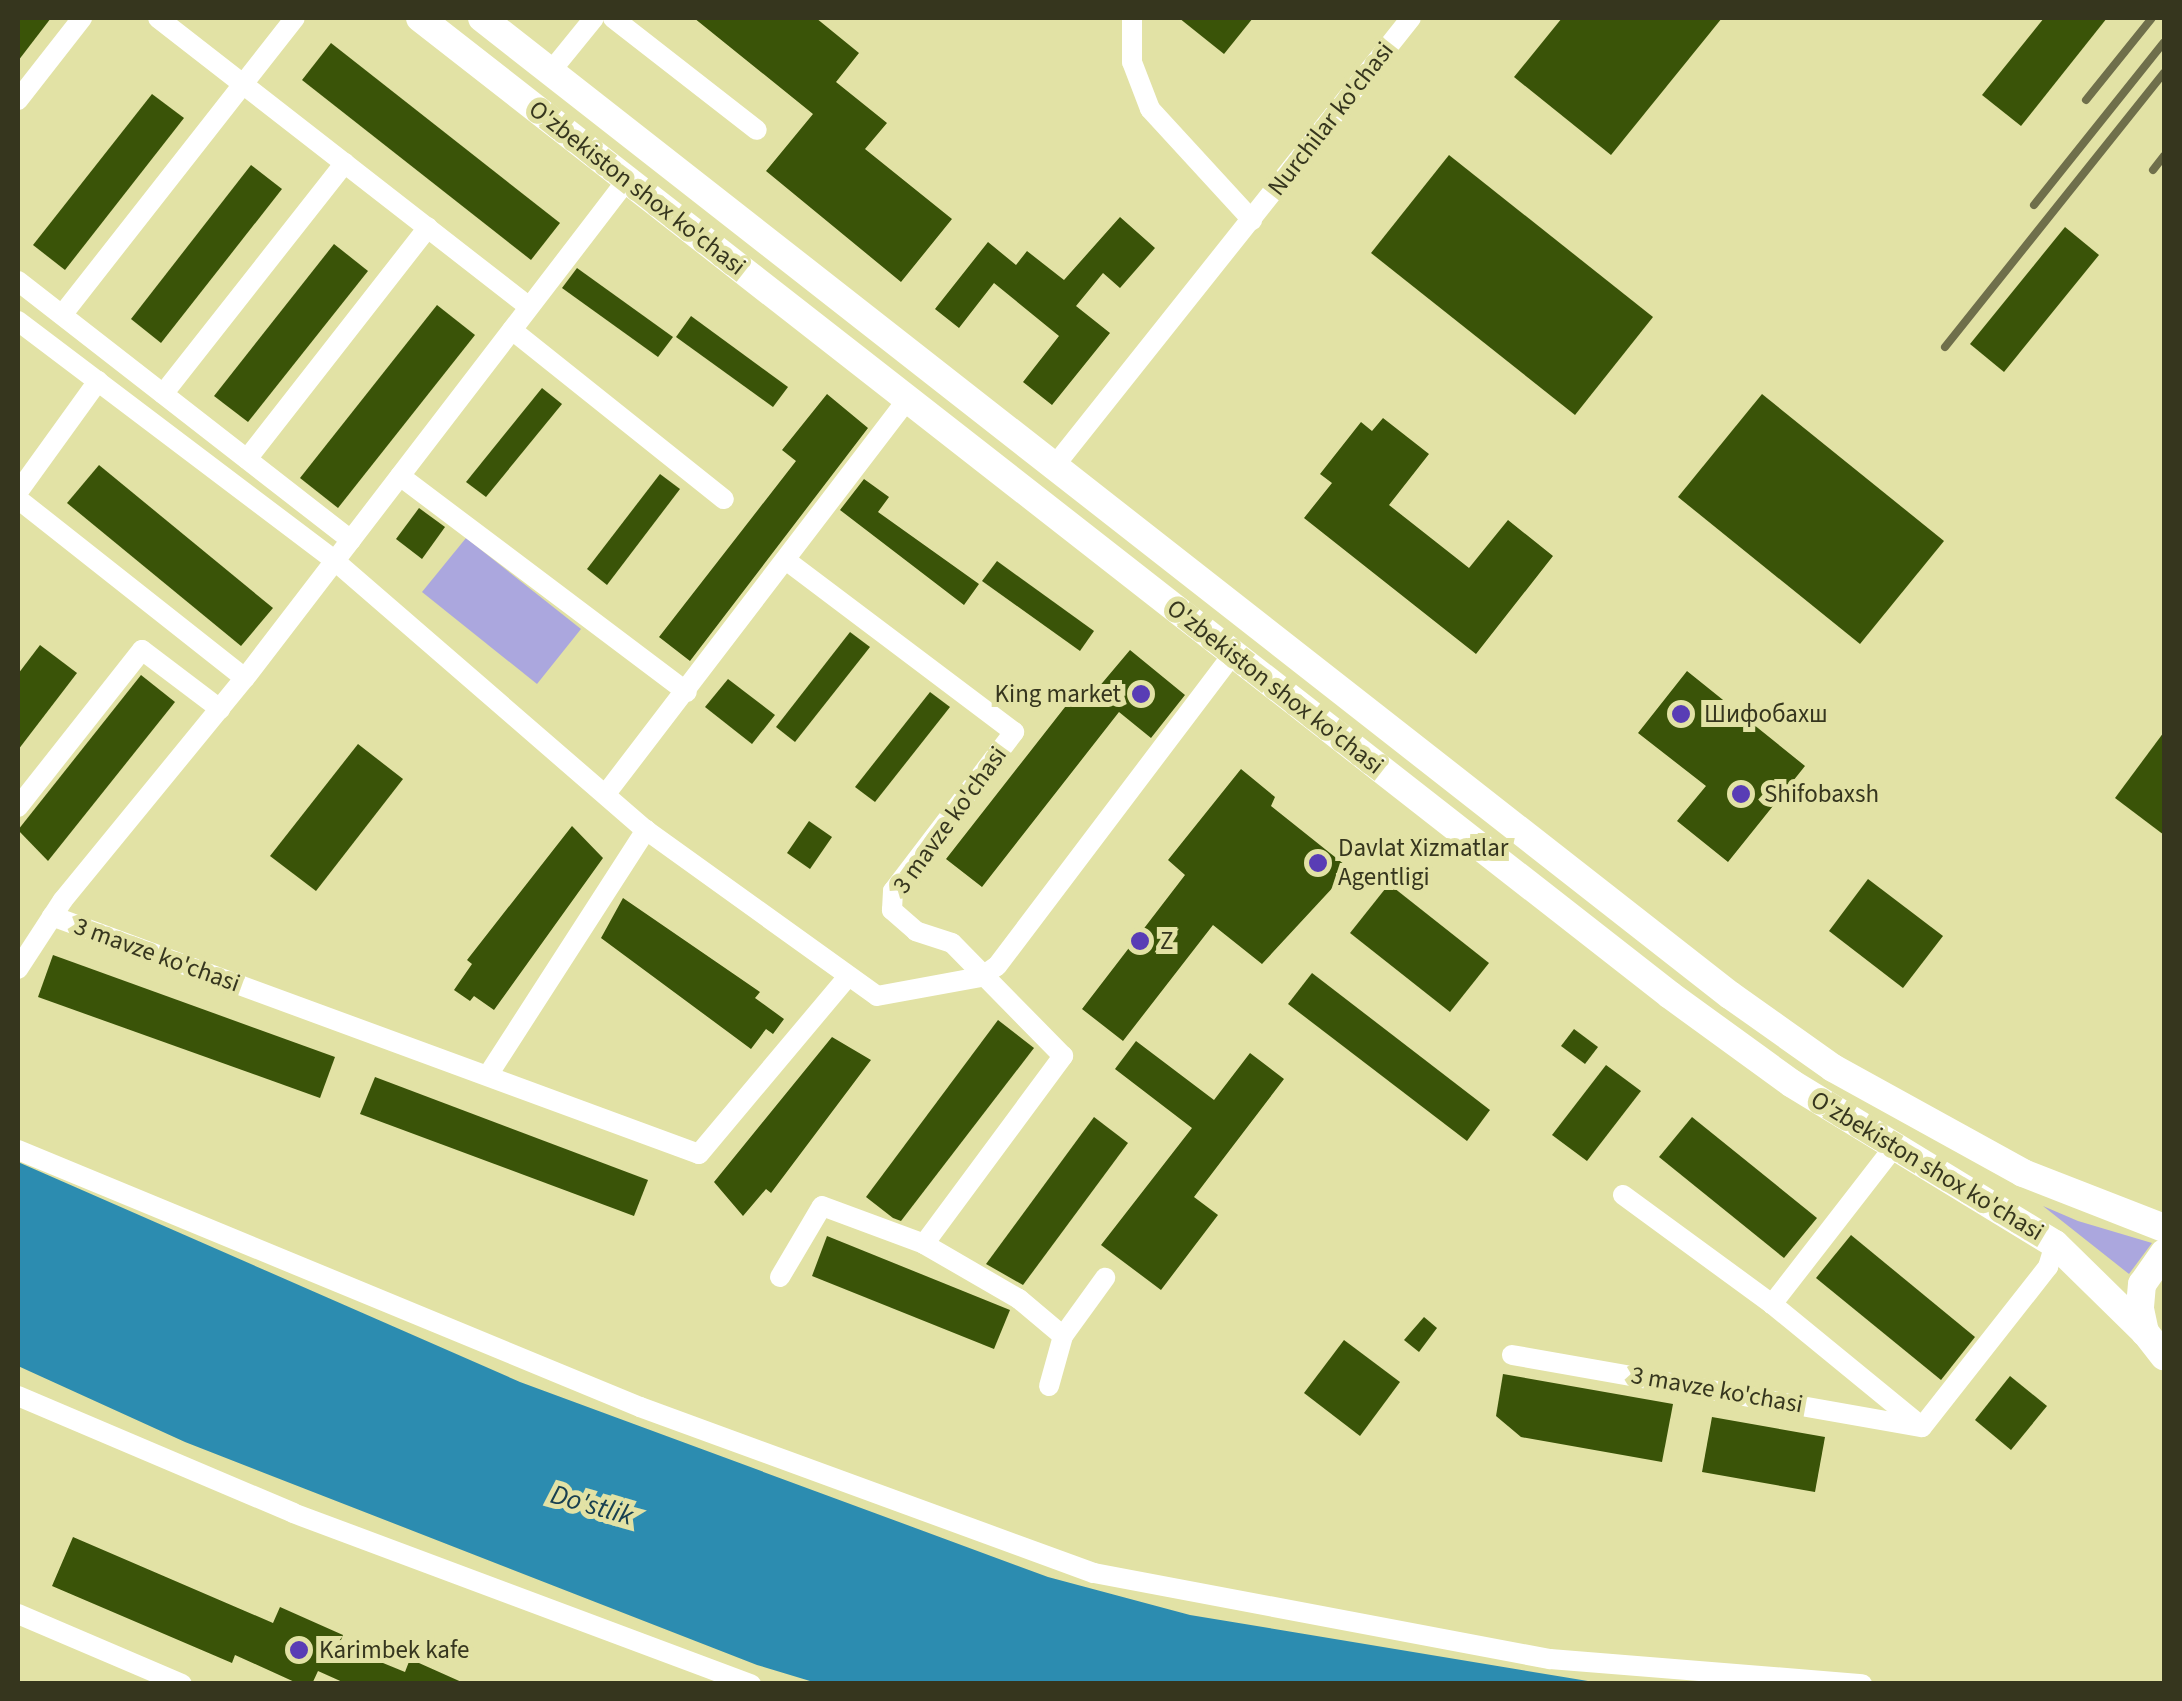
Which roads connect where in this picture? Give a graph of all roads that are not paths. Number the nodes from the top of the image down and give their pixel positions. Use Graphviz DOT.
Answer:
graph roads {
  1 [pos="82,18"];
  2 [pos="158,18"];
  3 [pos="295,18"];
  4 [pos="420,18"];
  5 [pos="482,18"];
  6 [pos="594,18"];
  7 [pos="612,18"];
  8 [pos="1132,18"];
  9 [pos="1412,18"];
  10 [pos="551,72"];
  11 [pos="242,83"];
  12 [pos="18,100"];
  13 [pos="757,130"];
  14 [pos="345,163"];
  15 [pos="626,180"];
  16 [pos="1252,220"];
  17 [pos="428,226"];
  18 [pos="18,281"];
  19 [pos="530,307"];
  20 [pos="62,315"];
  21 [pos="18,320"];
  22 [pos="512,330"];
  23 [pos="98,381"];
  24 [pos="164,394"];
  25 [pos="907,400"];
  26 [pos="247,459"];
  27 [pos="1052,469"];
  28 [pos="400,476"];
  29 [pos="18,492"];
  30 [pos="18,499"];
  31 [pos="724,499"];
  32 [pos="352,540"];
  33 [pos="786,560"];
  34 [pos="335,561"];
  35 [pos="1232,656"];
  36 [pos="245,678"];
  37 [pos="687,692"];
  38 [pos="220,709"];
  39 [pos="608,792"];
  40 [pos="18,807"];
  41 [pos="646,830"];
  42 [pos="52,916"];
  43 [pos="18,969"];
  44 [pos="981,976"];
  45 [pos="846,979"];
  46 [pos="488,1074"];
  47 [pos="1894,1147"];
  48 [pos="18,1150"];
  49 [pos="1624,1195"];
  50 [pos="2164,1228"];
  51 [pos="924,1244"];
  52 [pos="2055,1244"];
  53 [pos="2164,1253"];
  54 [pos="780,1277"];
  55 [pos="1105,1278"];
  56 [pos="1772,1304"];
  57 [pos="2145,1332"];
  58 [pos="1063,1336"];
  59 [pos="1512,1355"];
  60 [pos="2164,1356"];
  61 [pos="1048,1386"];
  62 [pos="18,1396"];
  63 [pos="1922,1427"];
  64 [pos="18,1614"];
  65 [pos="182,1684"];
  66 [pos="751,1684"];
  67 [pos="1862,1684"];
  1 -- 12 [label="street"];
  2 -- 11 [label="street"];
  3 -- 11 [label="street"];
  4 -- 15 [label="main road, O'zbekiston shox ko'chasi"];
  5 -- 10 [label="main road, O'zbekiston shox ko'chasi"];
  6 -- 10 [label="street"];
  7 -- 13 [label="street"];
  8 -- 16 [label="street"];
  9 -- 16 [label="street, Nurchilar ko'chasi"];
  10 -- 27 [label="main road, O'zbekiston shox ko'chasi"];
  11 -- 14 [label="street"];
  11 -- 20 [label="street"];
  14 -- 17 [label="street"];
  14 -- 24 [label="street"];
  15 -- 19 [label="street, 3 mavze ko'chasi"];
  15 -- 25 [label="main road, O'zbekiston shox ko'chasi"];
  16 -- 27 [label="street, Nurchilar ko'chasi"];
  17 -- 19 [label="street"];
  17 -- 26 [label="street"];
  18 -- 20 [label="street"];
  19 -- 22 [label="street, 3 mavze ko'chasi"];
  20 -- 24 [label="street"];
  21 -- 23 [label="street"];
  22 -- 28 [label="street, 3 mavze ko'chasi"];
  22 -- 31 [label="street"];
  23 -- 29 [label="street"];
  23 -- 34 [label="street"];
  24 -- 26 [label="street"];
  25 -- 33 [label="street"];
  25 -- 35 [label="main road, O'zbekiston shox ko'chasi"];
  26 -- 32 [label="street"];
  27 -- 50 [label="main road, O'zbekiston shox ko'chasi"];
  28 -- 32 [label="street, 3 mavze ko'chasi"];
  28 -- 37 [label="street"];
  30 -- 36 [label="street"];
  32 -- 34 [label="street, 3 mavze ko'chasi"];
  33 -- 37 [label="street"];
  33 -- 44 [label="street, 3 mavze ko'chasi"];
  34 -- 36 [label="street, 3 mavze ko'chasi"];
  34 -- 39 [label="street"];
  35 -- 44 [label="street"];
  35 -- 47 [label="main road, O'zbekiston shox ko'chasi"];
  36 -- 38 [label="street, 3 mavze ko'chasi"];
  37 -- 39 [label="street"];
  38 -- 40 [label="street"];
  38 -- 42 [label="street, 3 mavze ko'chasi"];
  39 -- 41 [label="street"];
  41 -- 45 [label="street"];
  41 -- 46 [label="street"];
  42 -- 43 [label="street, 3 mavze ko'chasi"];
  42 -- 46 [label="street, 3 mavze ko'chasi"];
  44 -- 45 [label="street"];
  44 -- 51 [label="street, 3 mavze ko'chasi"];
  45 -- 46 [label="street, 3 mavze ko'chasi"];
  47 -- 52 [label="main road, O'zbekiston shox ko'chasi"];
  47 -- 56 [label="street"];
  48 -- 67 [label="street"];
  49 -- 56 [label="street"];
  51 -- 54 [label="street"];
  51 -- 58 [label="street"];
  52 -- 57 [label="main road, O'zbekiston shox ko'chasi"];
  52 -- 63 [label="street"];
  53 -- 57 [label="main road"];
  55 -- 58 [label="street"];
  56 -- 63 [label="street"];
  57 -- 60 [label="main road, O'zbekiston shox ko'chasi"];
  58 -- 61 [label="street"];
  59 -- 63 [label="street, 3 mavze ko'chasi"];
  62 -- 66 [label="street"];
  64 -- 65 [label="street"];
}
